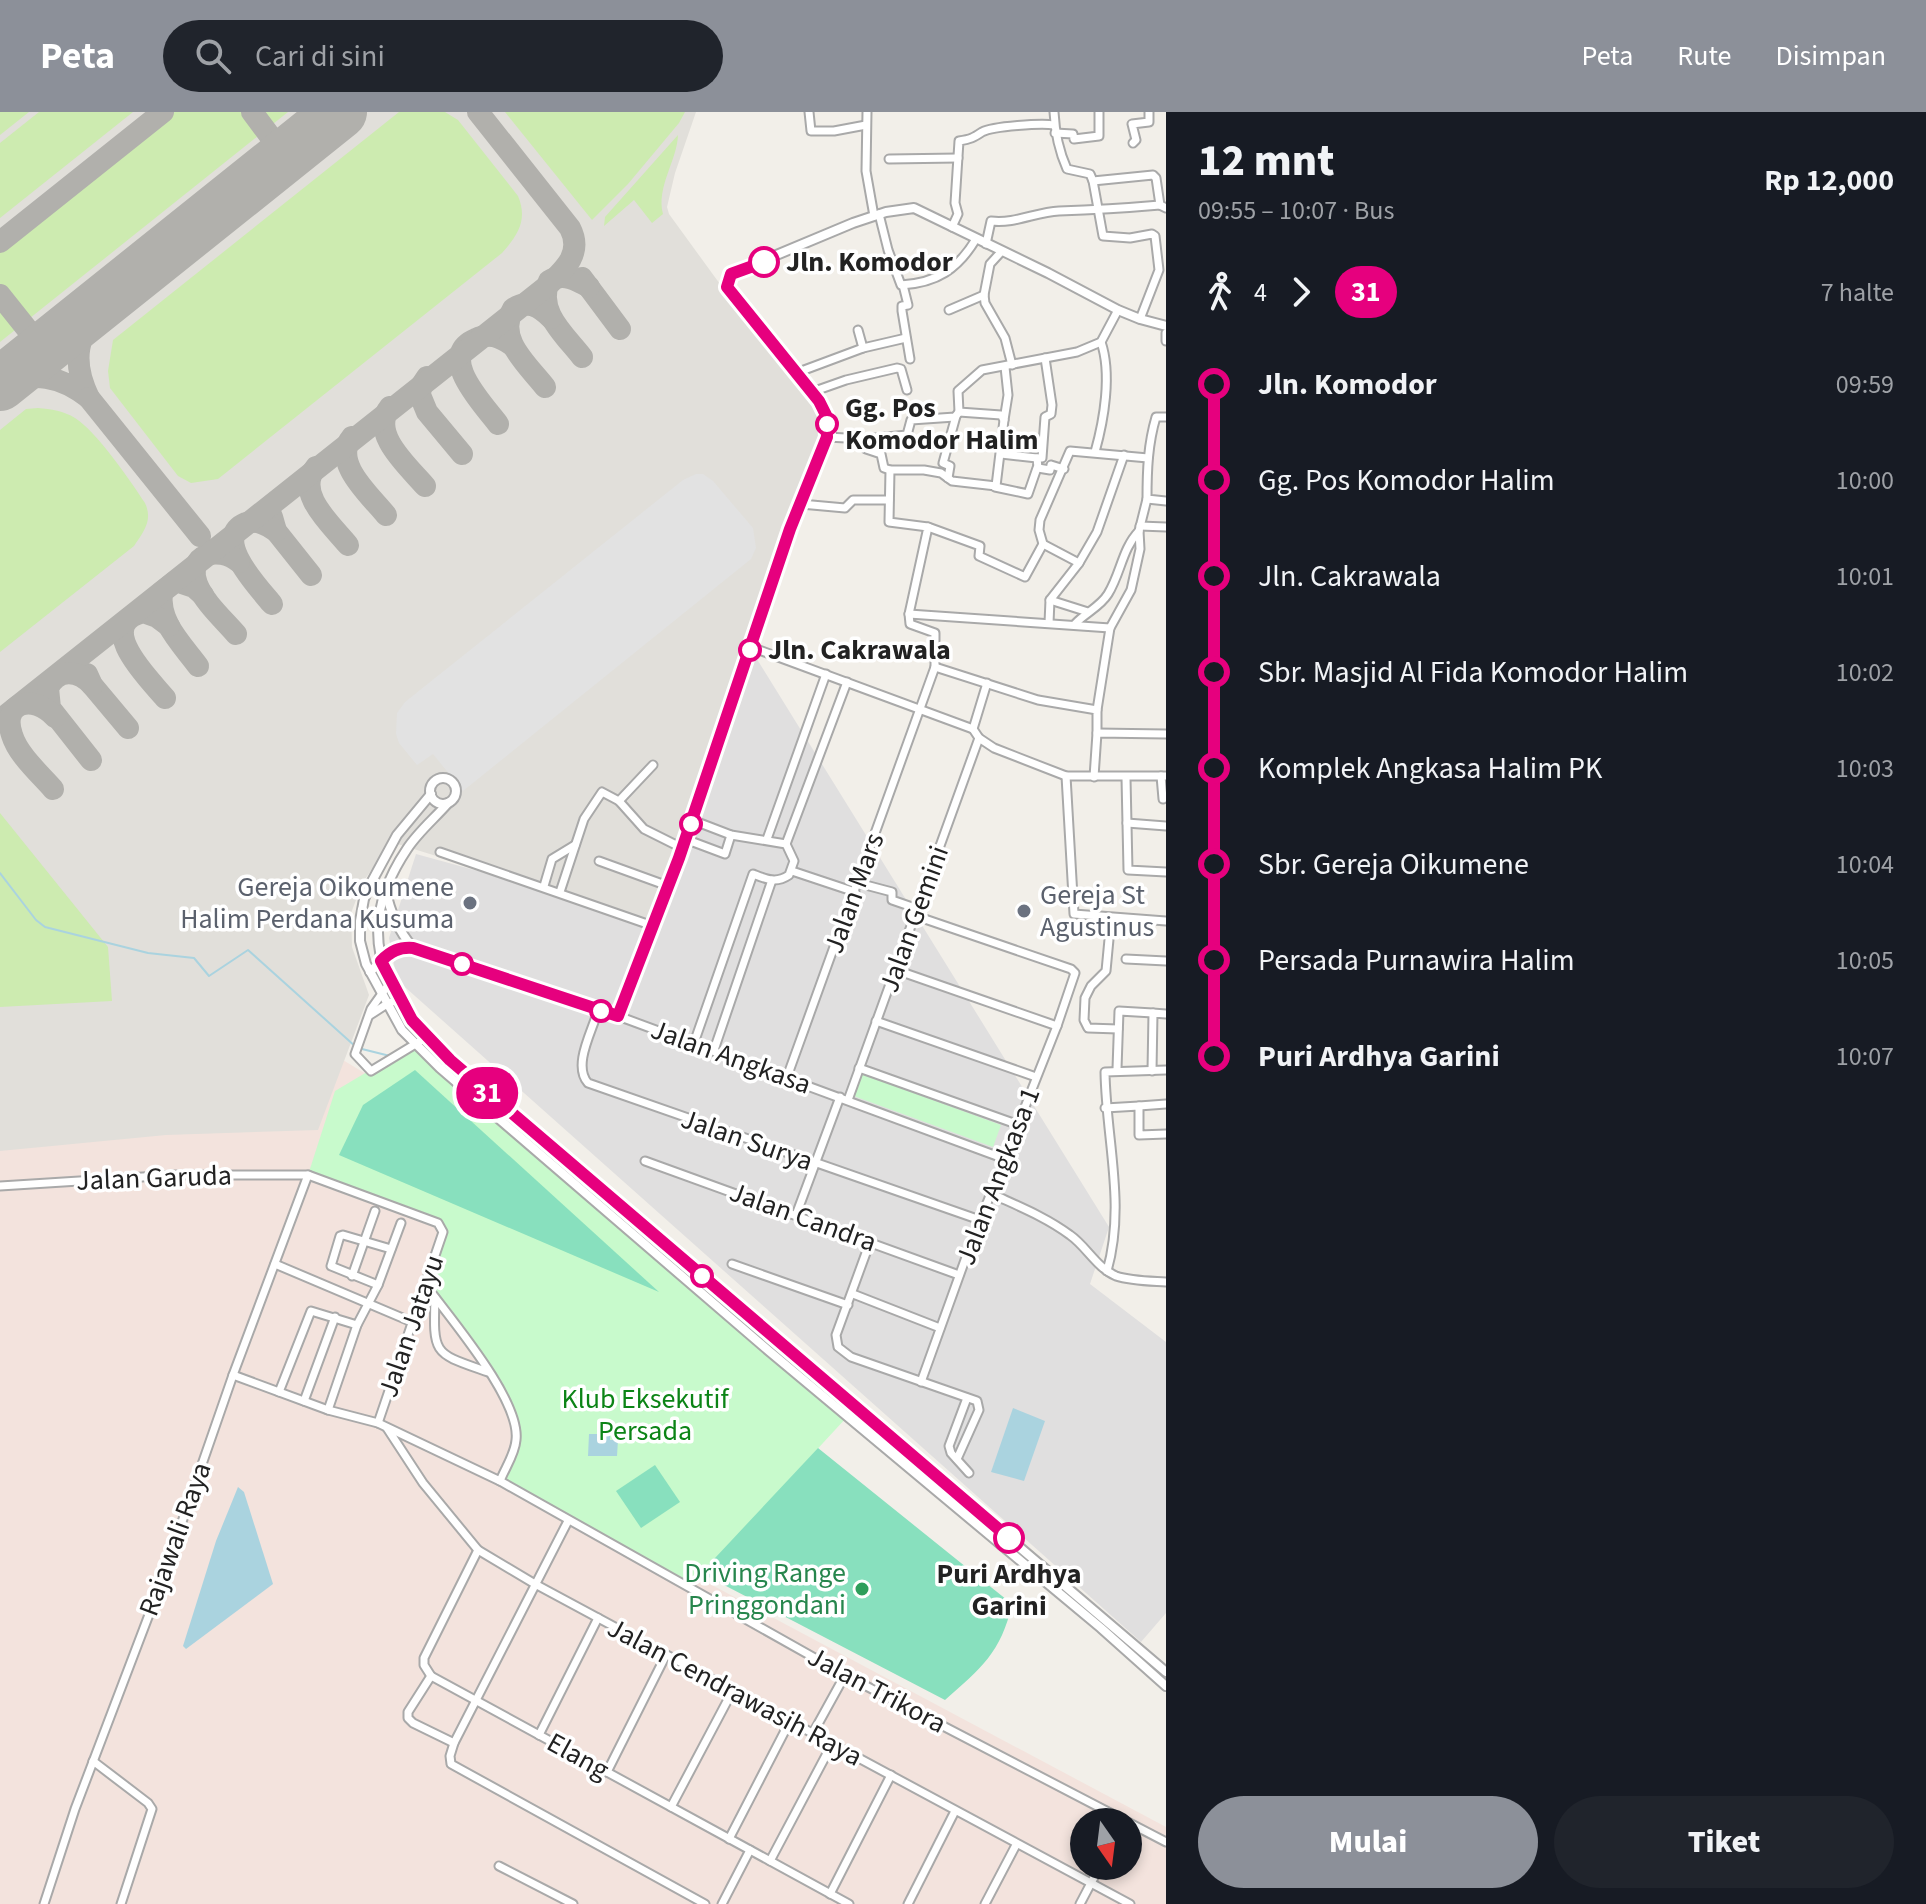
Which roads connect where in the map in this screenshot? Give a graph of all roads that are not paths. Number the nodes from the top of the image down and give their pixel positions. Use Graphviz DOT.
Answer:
graph roads {
  1 [pos="809,112"];
  2 [pos="867,112"];
  3 [pos="1054,112"];
  4 [pos="1099,112"];
  5 [pos="1149,112"];
  6 [pos="866,125"];
  7 [pos="1055,129"];
  8 [pos="1133,143"];
  9 [pos="958,158"];
  10 [pos="889,159"];
  11 [pos="1093,181"];
  12 [pos="1163,206"];
  13 [pos="1099,211"];
  14 [pos="877,215"];
  15 [pos="952,227"];
  16 [pos="976,239"];
  17 [pos="986,244"];
  18 [pos="1001,252"];
  19 [pos="903,285"];
  20 [pos="984,295"];
  21 [pos="949,310"];
  22 [pos="1118,310"];
  23 [pos="1140,319"];
  24 [pos="1166,326"];
  25 [pos="858,330"];
  26 [pos="1166,333"];
  27 [pos="906,338"];
  28 [pos="1166,341"];
  29 [pos="1101,342"];
  30 [pos="863,348"];
  31 [pos="1045,358"];
  32 [pos="910,359"];
  33 [pos="1008,366"];
  34 [pos="796,373"];
  35 [pos="907,390"];
  36 [pos="812,392"];
  37 [pos="958,414"];
  38 [pos="1166,417"];
  39 [pos="1004,420"];
  40 [pos="827,437"];
  41 [pos="865,439"];
  42 [pos="1095,452"];
  43 [pos="1001,454"];
  44 [pos="1124,455"];
  45 [pos="1037,458"];
  46 [pos="1148,458"];
  47 [pos="1037,468"];
  48 [pos="1064,469"];
  49 [pos="890,470"];
  50 [pos="948,478"];
  51 [pos="995,487"];
  52 [pos="1147,499"];
  53 [pos="889,500"];
  54 [pos="1166,501"];
  55 [pos="801,504"];
  56 [pos="928,527"];
  57 [pos="1166,527"];
  58 [pos="1140,528"];
  59 [pos="1043,544"];
  60 [pos="1079,563"];
  61 [pos="1050,600"];
  62 [pos="1088,612"];
  63 [pos="909,614"];
  64 [pos="1049,623"];
  65 [pos="1075,624"];
  66 [pos="1110,628"];
  67 [pos="751,647"];
  68 [pos="935,667"];
  69 [pos="826,674"];
  70 [pos="847,682"];
  71 [pos="987,683"];
  72 [pos="920,708"];
  73 [pos="1097,710"];
  74 [pos="973,729"];
  75 [pos="1097,733"];
  76 [pos="1166,734"];
  77 [pos="979,738"];
  78 [pos="653,765"];
  79 [pos="1066,776"];
  80 [pos="1164,776"];
  81 [pos="1094,777"];
  82 [pos="1126,778"];
  83 [pos="431,794"];
  84 [pos="1163,799"];
  85 [pos="619,801"];
  86 [pos="448,803"];
  87 [pos="692,820"];
  88 [pos="1127,823"];
  89 [pos="1166,826"];
  90 [pos="731,835"];
  91 [pos="767,839"];
  92 [pos="684,844"];
  93 [pos="786,844"];
  94 [pos="575,845"];
  95 [pos="440,852"];
  96 [pos="599,861"];
  97 [pos="792,871"];
  98 [pos="1166,872"];
  99 [pos="772,880"];
  100 [pos="858,883"];
  101 [pos="544,886"];
  102 [pos="668,886"];
  103 [pos="386,890"];
  104 [pos="560,892"];
  105 [pos="855,892"];
  106 [pos="917,912"];
  107 [pos="1111,918"];
  108 [pos="1166,921"];
  109 [pos="653,926"];
  110 [pos="413,948"];
  111 [pos="1126,959"];
  112 [pos="381,961"];
  113 [pos="1166,961"];
  114 [pos="896,970"];
  115 [pos="370,972"];
  116 [pos="391,981"];
  117 [pos="381,992"];
  118 [pos="400,999"];
  119 [pos="387,1004"];
  120 [pos="598,1010"];
  121 [pos="1153,1013"];
  122 [pos="1166,1014"];
  123 [pos="618,1016"];
  124 [pos="368,1017"];
  125 [pos="876,1021"];
  126 [pos="1057,1026"];
  127 [pos="1118,1029"];
  128 [pos="427,1037"];
  129 [pos="694,1043"];
  130 [pos="414,1044"];
  131 [pos="714,1050"];
  132 [pos="859,1068"];
  133 [pos="1117,1069"];
  134 [pos="1166,1070"];
  135 [pos="1152,1071"];
  136 [pos="787,1077"];
  137 [pos="1036,1077"];
  138 [pos="844,1098"];
  139 [pos="1166,1104"];
  140 [pos="1139,1106"];
  141 [pos="1105,1108"];
  142 [pos="1019,1125"];
  143 [pos="1166,1134"];
  144 [pos="1005,1159"];
  145 [pos="645,1161"];
  146 [pos="816,1164"];
  147 [pos="308,1175"];
  148 [pos="0,1186"];
  149 [pos="992,1194"];
  150 [pos="375,1211"];
  151 [pos="796,1215"];
  152 [pos="980,1220"];
  153 [pos="401,1223"];
  154 [pos="365,1241"];
  155 [pos="870,1242"];
  156 [pos="391,1249"];
  157 [pos="275,1264"];
  158 [pos="732,1264"];
  159 [pos="1107,1271"];
  160 [pos="959,1275"];
  161 [pos="352,1276"];
  162 [pos="1166,1282"];
  163 [pos="425,1284"];
  164 [pos="378,1285"];
  165 [pos="853,1294"];
  166 [pos="435,1298"];
  167 [pos="369,1305"];
  168 [pos="848,1305"];
  169 [pos="335,1317"];
  170 [pos="412,1322"];
  171 [pos="357,1325"];
  172 [pos="940,1328"];
  173 [pos="490,1372"];
  174 [pos="233,1375"];
  175 [pos="921,1382"];
  176 [pos="279,1392"];
  177 [pos="967,1398"];
  178 [pos="304,1401"];
  179 [pos="328,1410"];
  180 [pos="958,1421"];
  181 [pos="382,1425"];
  182 [pos="971,1427"];
  183 [pos="957,1459"];
  184 [pos="969,1473"];
  185 [pos="500,1481"];
  186 [pos="568,1521"];
  187 [pos="478,1550"];
  188 [pos="535,1584"];
  189 [pos="598,1618"];
  190 [pos="666,1655"];
  191 [pos="1166,1672"];
  192 [pos="845,1675"];
  193 [pos="431,1676"];
  194 [pos="1166,1686"];
  195 [pos="733,1690"];
  196 [pos="475,1701"];
  197 [pos="790,1721"];
  198 [pos="813,1733"];
  199 [pos="539,1735"];
  200 [pos="454,1743"];
  201 [pos="832,1744"];
  202 [pos="93,1761"];
  203 [pos="607,1772"];
  204 [pos="891,1775"];
  205 [pos="671,1807"];
  206 [pos="1098,1808"];
  207 [pos="955,1811"];
  208 [pos="1142,1830"];
  209 [pos="729,1839"];
  210 [pos="1166,1842"];
  211 [pos="1016,1845"];
  212 [pos="750,1850"];
  213 [pos="770,1861"];
  214 [pos="499,1866"];
  215 [pos="1093,1880"];
  216 [pos="1091,1883"];
  217 [pos="830,1894"];
  218 [pos="44,1904"];
  219 [pos="121,1904"];
  220 [pos="573,1904"];
  221 [pos="705,1904"];
  222 [pos="722,1904"];
  223 [pos="849,1904"];
  224 [pos="908,1904"];
  225 [pos="985,1904"];
  226 [pos="1080,1904"];
  227 [pos="1130,1904"];
  1 -- 6 [label="street"];
  2 -- 6 [label="street"];
  3 -- 7 [label="street"];
  4 -- 7 [label="street"];
  5 -- 8 [label="street"];
  6 -- 14 [label="street"];
  7 -- 9 [label="street"];
  7 -- 11 [label="street"];
  9 -- 10 [label="street"];
  9 -- 15 [label="street"];
  11 -- 12 [label="street"];
  11 -- 13 [label="street"];
  12 -- 13 [label="street"];
  13 -- 17 [label="street"];
  13 -- 23 [label="street"];
  14 -- 15 [label="street"];
  14 -- 19 [label="street"];
  14 -- 34 [label="street"];
  15 -- 16 [label="street"];
  16 -- 17 [label="street"];
  16 -- 19 [label="street"];
  17 -- 18 [label="street"];
  18 -- 20 [label="street"];
  18 -- 22 [label="street"];
  19 -- 27 [label="street"];
  20 -- 21 [label="street"];
  20 -- 33 [label="street"];
  22 -- 23 [label="street"];
  22 -- 29 [label="street"];
  23 -- 24 [label="street"];
  25 -- 30 [label="street"];
  26 -- 28 [label="street"];
  27 -- 30 [label="street"];
  27 -- 32 [label="street"];
  29 -- 31 [label="street"];
  29 -- 42 [label="street"];
  30 -- 34 [label="street"];
  31 -- 33 [label="street"];
  31 -- 45 [label="street"];
  33 -- 37 [label="street"];
  33 -- 39 [label="street"];
  34 -- 36 [label="street"];
  35 -- 36 [label="street"];
  36 -- 40 [label="street"];
  37 -- 39 [label="street"];
  37 -- 41 [label="street"];
  37 -- 50 [label="street"];
  38 -- 46 [label="street"];
  39 -- 43 [label="street"];
  40 -- 41 [label="street"];
  40 -- 55 [label="street"];
  41 -- 49 [label="street"];
  42 -- 44 [label="street"];
  42 -- 48 [label="street"];
  43 -- 45 [label="street"];
  43 -- 51 [label="street"];
  44 -- 46 [label="street"];
  44 -- 60 [label="street"];
  45 -- 47 [label="street"];
  46 -- 52 [label="street"];
  47 -- 48 [label="street"];
  47 -- 51 [label="street"];
  48 -- 59 [label="street"];
  49 -- 50 [label="street"];
  49 -- 53 [label="street"];
  50 -- 51 [label="street"];
  52 -- 54 [label="street"];
  52 -- 58 [label="street"];
  53 -- 55 [label="street"];
  53 -- 56 [label="street"];
  55 -- 67 [label="street"];
  56 -- 59 [label="street"];
  56 -- 63 [label="street"];
  57 -- 58 [label="street"];
  58 -- 62 [label="street"];
  58 -- 66 [label="street"];
  59 -- 60 [label="street"];
  60 -- 61 [label="street"];
  61 -- 62 [label="street"];
  61 -- 64 [label="street"];
  62 -- 65 [label="street"];
  63 -- 64 [label="street"];
  63 -- 68 [label="street"];
  64 -- 65 [label="street"];
  65 -- 66 [label="street"];
  66 -- 73 [label="street"];
  67 -- 69 [label="street"];
  67 -- 87 [label="street"];
  68 -- 71 [label="street"];
  68 -- 72 [label="street, Jalan Mars"];
  69 -- 70 [label="street"];
  69 -- 91 [label="street"];
  70 -- 72 [label="street"];
  70 -- 93 [label="street"];
  71 -- 73 [label="street"];
  71 -- 74 [label="street"];
  72 -- 74 [label="street"];
  72 -- 100 [label="street, Jalan Mars"];
  73 -- 75 [label="street"];
  74 -- 77 [label="street"];
  75 -- 76 [label="street"];
  75 -- 81 [label="street"];
  77 -- 79 [label="street"];
  77 -- 106 [label="street, Jalan Gemini"];
  78 -- 85 [label="street"];
  79 -- 81 [label="street"];
  79 -- 107 [label="street"];
  80 -- 82 [label="street"];
  80 -- 84 [label="street"];
  81 -- 82 [label="street"];
  82 -- 88 [label="street"];
  83 -- 86 [label="street"];
  83 -- 86 [label="street"];
  83 -- 115 [label="street"];
  85 -- 92 [label="street"];
  85 -- 94 [label="street"];
  86 -- 103 [label="street"];
  87 -- 90 [label="street"];
  87 -- 92 [label="street"];
  88 -- 89 [label="street"];
  88 -- 98 [label="street"];
  90 -- 91 [label="street"];
  90 -- 92 [label="street"];
  91 -- 93 [label="street"];
  92 -- 102 [label="street"];
  93 -- 97 [label="street"];
  94 -- 101 [label="street"];
  94 -- 104 [label="street"];
  95 -- 101 [label="street"];
  96 -- 102 [label="street"];
  97 -- 99 [label="street"];
  97 -- 105 [label="street"];
  99 -- 129 [label="street"];
  99 -- 131 [label="street"];
  100 -- 105 [label="street, Jalan Mars"];
  100 -- 106 [label="street"];
  101 -- 104 [label="street"];
  102 -- 109 [label="street"];
  103 -- 110 [label="street"];
  103 -- 112 [label="street"];
  104 -- 109 [label="street"];
  105 -- 136 [label="street, Jalan Mars"];
  106 -- 114 [label="street, Jalan Gemini"];
  106 -- 126 [label="street, Jalan Angkasa 1"];
  107 -- 108 [label="street"];
  107 -- 127 [label="street"];
  109 -- 123 [label="street"];
  110 -- 112 [label="street"];
  110 -- 120 [label="street, Jalan Angkasa"];
  111 -- 113 [label="street"];
  112 -- 115 [label="street"];
  112 -- 116 [label="street"];
  114 -- 125 [label="street, Jalan Gemini"];
  114 -- 126 [label="street"];
  115 -- 117 [label="street"];
  116 -- 117 [label="street"];
  116 -- 118 [label="street"];
  117 -- 119 [label="street"];
  117 -- 124 [label="street"];
  118 -- 119 [label="street"];
  118 -- 128 [label="street"];
  119 -- 124 [label="street"];
  119 -- 130 [label="street"];
  120 -- 123 [label="street, Jalan Angkasa"];
  120 -- 146 [label="street, Jalan Surya"];
  121 -- 122 [label="street"];
  121 -- 127 [label="street"];
  121 -- 135 [label="street"];
  123 -- 129 [label="street, Jalan Angkasa"];
  124 -- 130 [label="street"];
  125 -- 132 [label="street, Jalan Gemini"];
  125 -- 137 [label="street"];
  126 -- 137 [label="street, Jalan Angkasa 1"];
  127 -- 133 [label="street"];
  128 -- 130 [label="street"];
  128 -- 191 [label="street"];
  129 -- 131 [label="street, Jalan Angkasa"];
  130 -- 194 [label="street"];
  131 -- 136 [label="street, Jalan Angkasa"];
  132 -- 138 [label="street, Jalan Gemini"];
  132 -- 142 [label="street"];
  133 -- 135 [label="street"];
  133 -- 141 [label="street"];
  134 -- 135 [label="street"];
  136 -- 138 [label="street, Jalan Angkasa"];
  137 -- 142 [label="street, Jalan Angkasa 1"];
  138 -- 144 [label="street, Jalan Angkasa"];
  138 -- 146 [label="street, Jalan Gemini"];
  139 -- 140 [label="street"];
  140 -- 141 [label="street"];
  140 -- 143 [label="street"];
  141 -- 159 [label="street"];
  142 -- 144 [label="street, Jalan Angkasa 1"];
  144 -- 149 [label="street, Jalan Angkasa 1"];
  145 -- 151 [label="street, Jalan Candra"];
  146 -- 151 [label="street, Jalan Gemini"];
  146 -- 152 [label="street, Jalan Surya"];
  147 -- 148 [label="street, Jalan Garuda"];
  147 -- 157 [label="street, Rajawali Raya"];
  147 -- 163 [label="street, Jalan Jatayu"];
  149 -- 152 [label="street, Jalan Angkasa 1"];
  149 -- 159 [label="street"];
  150 -- 154 [label="street"];
  151 -- 155 [label="street, Jalan Candra"];
  152 -- 160 [label="street, Jalan Angkasa 1"];
  153 -- 156 [label="street"];
  154 -- 156 [label="street"];
  154 -- 161 [label="street"];
  154 -- 161 [label="street"];
  155 -- 160 [label="street, Jalan Candra"];
  155 -- 165 [label="street"];
  156 -- 164 [label="street"];
  157 -- 167 [label="street"];
  157 -- 174 [label="street, Rajawali Raya"];
  158 -- 168 [label="street"];
  159 -- 162 [label="street"];
  160 -- 172 [label="street, Jalan Angkasa 1"];
  161 -- 164 [label="street"];
  163 -- 166 [label="street"];
  163 -- 170 [label="street, Jalan Jatayu"];
  164 -- 167 [label="street"];
  165 -- 168 [label="street"];
  165 -- 172 [label="street"];
  166 -- 173 [label="street"];
  166 -- 173 [label="street"];
  167 -- 170 [label="street"];
  167 -- 171 [label="street"];
  168 -- 175 [label="street"];
  169 -- 171 [label="street"];
  169 -- 176 [label="street"];
  169 -- 178 [label="street"];
  170 -- 181 [label="street, Jalan Jatayu"];
  171 -- 179 [label="street"];
  172 -- 175 [label="street, Jalan Angkasa 1"];
  173 -- 185 [label="street"];
  174 -- 176 [label="street, Jalan Trikora"];
  174 -- 202 [label="street, Rajawali Raya"];
  175 -- 177 [label="street"];
  176 -- 178 [label="street, Jalan Trikora"];
  177 -- 180 [label="street"];
  177 -- 182 [label="street"];
  178 -- 179 [label="street, Jalan Trikora"];
  179 -- 181 [label="street, Jalan Trikora"];
  180 -- 182 [label="street"];
  180 -- 183 [label="street"];
  181 -- 185 [label="street, Jalan Trikora"];
  181 -- 187 [label="street, Jalan Cendrawasih Raya"];
  182 -- 183 [label="street"];
  183 -- 184 [label="street"];
  185 -- 186 [label="street, Jalan Trikora"];
  186 -- 188 [label="street"];
  186 -- 192 [label="street, Jalan Trikora"];
  187 -- 188 [label="street, Jalan Cendrawasih Raya"];
  187 -- 193 [label="street"];
  188 -- 189 [label="street, Jalan Cendrawasih Raya"];
  188 -- 196 [label="street"];
  189 -- 190 [label="street, Jalan Cendrawasih Raya"];
  189 -- 199 [label="street"];
  190 -- 195 [label="street, Jalan Cendrawasih Raya"];
  190 -- 203 [label="street"];
  192 -- 198 [label="street"];
  192 -- 206 [label="street, Jalan Trikora"];
  193 -- 196 [label="street, Elang"];
  193 -- 200 [label="street"];
  195 -- 197 [label="street, Jalan Cendrawasih Raya"];
  195 -- 205 [label="street"];
  196 -- 199 [label="street, Elang"];
  196 -- 200 [label="street"];
  197 -- 198 [label="street, Jalan Cendrawasih Raya"];
  197 -- 209 [label="street"];
  198 -- 201 [label="street, Jalan Cendrawasih Raya"];
  199 -- 203 [label="street, Elang"];
  200 -- 221 [label="street"];
  201 -- 204 [label="street, Jalan Cendrawasih Raya"];
  201 -- 213 [label="street"];
  202 -- 218 [label="street, Rajawali Raya"];
  202 -- 219 [label="street"];
  203 -- 205 [label="street, Elang"];
  204 -- 207 [label="street, Jalan Cendrawasih Raya"];
  204 -- 217 [label="street"];
  205 -- 209 [label="street, Elang"];
  207 -- 211 [label="street, Jalan Cendrawasih Raya"];
  207 -- 224 [label="street"];
  208 -- 210 [label="street, Jalan Trikora"];
  209 -- 212 [label="street, Elang"];
  211 -- 216 [label="street, Jalan Cendrawasih Raya"];
  211 -- 225 [label="street"];
  212 -- 213 [label="street, Elang"];
  212 -- 222 [label="street"];
  213 -- 217 [label="street, Elang"];
  214 -- 220 [label="street"];
  215 -- 216 [label="street"];
  216 -- 226 [label="street"];
  216 -- 227 [label="street, Jalan Cendrawasih Raya"];
  217 -- 223 [label="street, Elang"];
}
